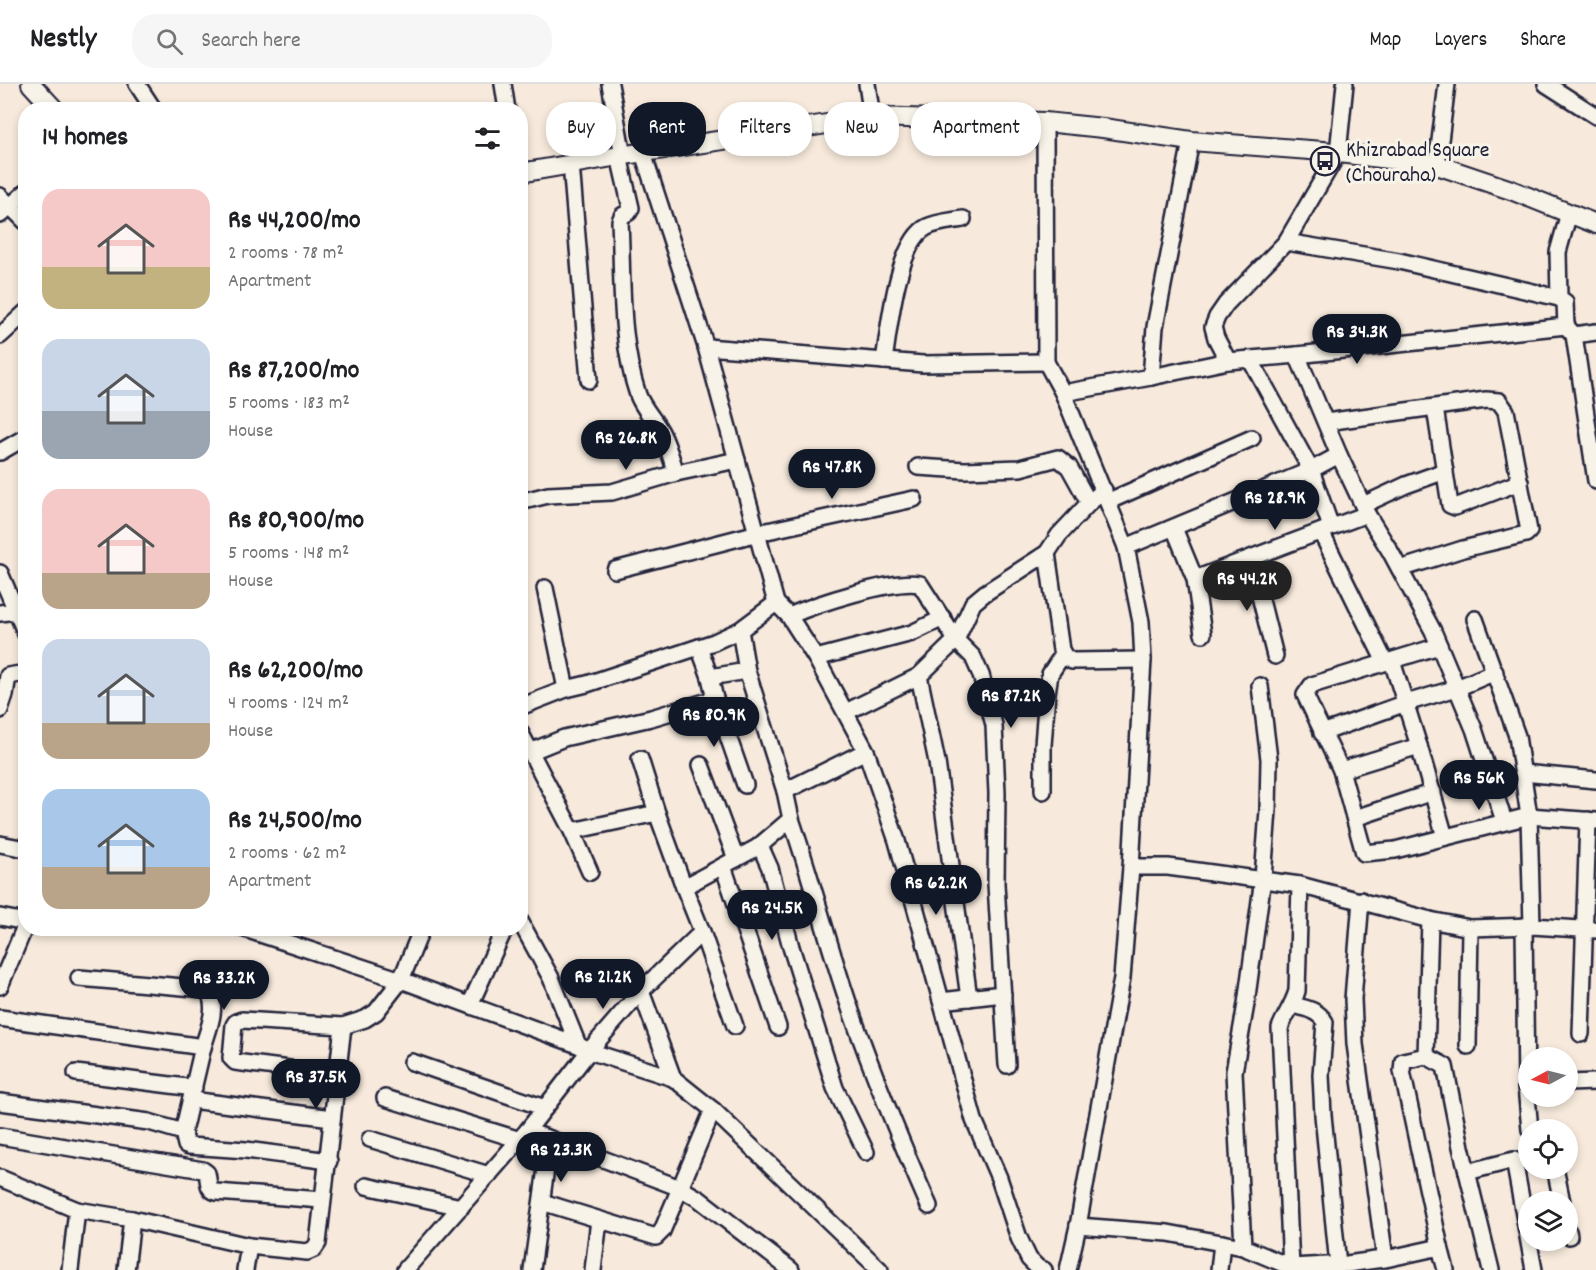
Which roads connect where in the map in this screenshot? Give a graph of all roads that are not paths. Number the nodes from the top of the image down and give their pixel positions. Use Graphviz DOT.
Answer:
graph roads {
  1 [pos="31,84"];
  2 [pos="137,84"];
  3 [pos="503,84"];
  4 [pos="610,84"];
  5 [pos="867,84"];
  6 [pos="1345,84"];
  7 [pos="1447,84"];
  8 [pos="1546,84"];
  9 [pos="48,102"];
  10 [pos="149,102"];
  11 [pos="506,102"];
  12 [pos="870,102"];
  13 [pos="1596,116"];
  14 [pos="899,118"];
  15 [pos="1045,122"];
  16 [pos="824,125"];
  17 [pos="1191,141"];
  18 [pos="706,143"];
  19 [pos="1338,153"];
  20 [pos="628,155"];
  21 [pos="621,156"];
  22 [pos="645,156"];
  23 [pos="572,164"];
  24 [pos="1437,165"];
  25 [pos="528,172"];
  26 [pos="18,197"];
  27 [pos="3,206"];
  28 [pos="1569,213"];
  29 [pos="18,216"];
  30 [pos="963,219"];
  31 [pos="1596,224"];
  32 [pos="1286,242"];
  33 [pos="1558,298"];
  34 [pos="18,319"];
  35 [pos="1570,331"];
  36 [pos="1596,332"];
  37 [pos="0,336"];
  38 [pos="706,347"];
  39 [pos="1297,355"];
  40 [pos="1250,360"];
  41 [pos="884,361"];
  42 [pos="1228,361"];
  43 [pos="1046,362"];
  44 [pos="1151,377"];
  45 [pos="589,380"];
  46 [pos="1064,393"];
  47 [pos="1435,408"];
  48 [pos="1326,422"];
  49 [pos="1252,438"];
  50 [pos="18,443"];
  51 [pos="0,452"];
  52 [pos="1339,455"];
  53 [pos="737,460"];
  54 [pos="918,467"];
  55 [pos="1311,470"];
  56 [pos="1445,471"];
  57 [pos="676,473"];
  58 [pos="1521,482"];
  59 [pos="1596,482"];
  60 [pos="1106,495"];
  61 [pos="914,499"];
  62 [pos="528,500"];
  63 [pos="1089,503"];
  64 [pos="1365,509"];
  65 [pos="1174,528"];
  66 [pos="1326,530"];
  67 [pos="758,533"];
  68 [pos="1126,547"];
  69 [pos="1047,553"];
  70 [pos="1247,560"];
  71 [pos="1400,569"];
  72 [pos="615,570"];
  73 [pos="0,573"];
  74 [pos="1195,579"];
  75 [pos="545,588"];
  76 [pos="776,603"];
  77 [pos="16,611"];
  78 [pos="0,613"];
  79 [pos="18,616"];
  80 [pos="789,616"];
  81 [pos="944,618"];
  82 [pos="1475,619"];
  83 [pos="740,630"];
  84 [pos="1203,634"];
  85 [pos="956,640"];
  86 [pos="1439,646"];
  87 [pos="699,647"];
  88 [pos="1063,654"];
  89 [pos="1275,656"];
  90 [pos="816,658"];
  91 [pos="1143,660"];
  92 [pos="1389,661"];
  93 [pos="747,671"];
  94 [pos="1496,672"];
  95 [pos="18,674"];
  96 [pos="919,676"];
  97 [pos="710,677"];
  98 [pos="1260,686"];
  99 [pos="1457,688"];
  100 [pos="566,689"];
  101 [pos="715,699"];
  102 [pos="1406,702"];
  103 [pos="528,704"];
  104 [pos="0,710"];
  105 [pos="846,712"];
  106 [pos="1322,733"];
  107 [pos="528,745"];
  108 [pos="1419,746"];
  109 [pos="532,751"];
  110 [pos="866,751"];
  111 [pos="640,759"];
  112 [pos="701,765"];
  113 [pos="1341,770"];
  114 [pos="1523,773"];
  115 [pos="1596,780"];
  116 [pos="745,785"];
  117 [pos="1043,790"];
  118 [pos="785,791"];
  119 [pos="1433,792"];
  120 [pos="657,813"];
  121 [pos="1529,816"];
  122 [pos="1355,818"];
  123 [pos="791,819"];
  124 [pos="1504,821"];
  125 [pos="1592,821"];
  126 [pos="572,831"];
  127 [pos="1445,837"];
  128 [pos="0,844"];
  129 [pos="18,847"];
  130 [pos="758,847"];
  131 [pos="730,862"];
  132 [pos="1131,867"];
  133 [pos="590,872"];
  134 [pos="1263,878"];
  135 [pos="1300,885"];
  136 [pos="684,887"];
  137 [pos="1361,900"];
  138 [pos="0,917"];
  139 [pos="1430,920"];
  140 [pos="18,921"];
  141 [pos="1528,926"];
  142 [pos="1470,928"];
  143 [pos="1590,929"];
  144 [pos="702,932"];
  145 [pos="21,936"];
  146 [pos="265,936"];
  147 [pos="419,936"];
  148 [pos="501,936"];
  149 [pos="528,936"];
  150 [pos="79,978"];
  151 [pos="400,980"];
  152 [pos="0,986"];
  153 [pos="641,991"];
  154 [pos="1003,994"];
  155 [pos="969,998"];
  156 [pos="941,1001"];
  157 [pos="470,1005"];
  158 [pos="1293,1005"];
  159 [pos="0,1018"];
  160 [pos="343,1026"];
  161 [pos="735,1026"];
  162 [pos="778,1027"];
  163 [pos="1581,1034"];
  164 [pos="1468,1046"];
  165 [pos="203,1047"];
  166 [pos="1527,1047"];
  167 [pos="584,1048"];
  168 [pos="1426,1056"];
  169 [pos="412,1062"];
  170 [pos="1007,1065"];
  171 [pos="76,1073"];
  172 [pos="337,1075"];
  173 [pos="673,1078"];
  174 [pos="1596,1082"];
  175 [pos="1578,1083"];
  176 [pos="192,1094"];
  177 [pos="385,1098"];
  178 [pos="0,1102"];
  179 [pos="545,1108"];
  180 [pos="713,1110"];
  181 [pos="332,1118"];
  182 [pos="183,1132"];
  183 [pos="0,1136"];
  184 [pos="524,1136"];
  185 [pos="370,1139"];
  186 [pos="550,1139"];
  187 [pos="866,1152"];
  188 [pos="329,1161"];
  189 [pos="1518,1162"];
  190 [pos="1467,1172"];
  191 [pos="489,1175"];
  192 [pos="0,1178"];
  193 [pos="1523,1179"];
  194 [pos="366,1186"];
  195 [pos="680,1188"];
  196 [pos="322,1200"];
  197 [pos="542,1202"];
  198 [pos="929,1206"];
  199 [pos="461,1207"];
  200 [pos="77,1210"];
  201 [pos="132,1220"];
  202 [pos="599,1220"];
  203 [pos="1078,1226"];
  204 [pos="1222,1243"];
  205 [pos="249,1246"];
  206 [pos="1243,1247"];
  207 [pos="1440,1247"];
  208 [pos="1260,1254"];
  209 [pos="1389,1262"];
  210 [pos="1344,1266"];
  211 [pos="1291,1267"];
  212 [pos="70,1270"];
  213 [pos="126,1270"];
  214 [pos="245,1270"];
  215 [pos="405,1270"];
  216 [pos="532,1270"];
  217 [pos="593,1270"];
  218 [pos="791,1270"];
  219 [pos="880,1270"];
  220 [pos="1044,1270"];
  221 [pos="1068,1270"];
  222 [pos="1219,1270"];
  223 [pos="1258,1270"];
  224 [pos="1446,1270"];
  225 [pos="1491,1270"];
  226 [pos="1534,1270"];
  1 -- 9 [label="main road"];
  2 -- 10 [label="street"];
  3 -- 11 [label="street"];
  4 -- 21 [label="street"];
  5 -- 12 [label="street"];
  6 -- 19 [label="street"];
  7 -- 24 [label="street"];
  8 -- 13 [label="street"];
  14 -- 15 [label="main road"];
  15 -- 17 [label="main road"];
  15 -- 43 [label="street"];
  16 -- 18 [label="main road"];
  17 -- 19 [label="main road"];
  17 -- 44 [label="street"];
  19 -- 24 [label="main road"];
  19 -- 32 [label="street"];
  20 -- 21 [label="main road"];
  21 -- 23 [label="main road"];
  21 -- 57 [label="street"];
  22 -- 38 [label="street"];
  23 -- 25 [label="main road"];
  23 -- 45 [label="street"];
  24 -- 28 [label="main road"];
  26 -- 27 [label="street"];
  27 -- 29 [label="street"];
  28 -- 31 [label="main road"];
  28 -- 33 [label="street"];
  30 -- 41 [label="street"];
  32 -- 33 [label="street"];
  32 -- 42 [label="street"];
  33 -- 35 [label="street"];
  34 -- 37 [label="street"];
  35 -- 36 [label="street"];
  35 -- 39 [label="street"];
  35 -- 59 [label="street"];
  38 -- 41 [label="street"];
  38 -- 53 [label="street"];
  39 -- 40 [label="street"];
  39 -- 48 [label="street"];
  40 -- 42 [label="street"];
  40 -- 55 [label="street"];
  41 -- 43 [label="street"];
  42 -- 44 [label="street"];
  43 -- 46 [label="street"];
  44 -- 46 [label="street"];
  46 -- 60 [label="street"];
  47 -- 48 [label="street"];
  47 -- 56 [label="street"];
  47 -- 58 [label="street"];
  48 -- 52 [label="street"];
  49 -- 60 [label="street"];
  50 -- 51 [label="street"];
  52 -- 55 [label="street"];
  52 -- 64 [label="street"];
  53 -- 57 [label="street"];
  53 -- 67 [label="street"];
  54 -- 63 [label="street"];
  55 -- 65 [label="street"];
  55 -- 66 [label="street"];
  56 -- 58 [label="street"];
  56 -- 64 [label="street"];
  57 -- 62 [label="street"];
  58 -- 71 [label="street"];
  60 -- 63 [label="street"];
  60 -- 68 [label="street"];
  61 -- 67 [label="street"];
  63 -- 69 [label="street"];
  64 -- 66 [label="street"];
  64 -- 71 [label="street"];
  65 -- 68 [label="street"];
  65 -- 74 [label="street"];
  66 -- 70 [label="street"];
  66 -- 92 [label="street"];
  67 -- 72 [label="street"];
  67 -- 76 [label="street"];
  68 -- 91 [label="street"];
  69 -- 85 [label="street"];
  69 -- 88 [label="street"];
  70 -- 74 [label="street"];
  70 -- 89 [label="street"];
  71 -- 86 [label="street"];
  73 -- 77 [label="street"];
  74 -- 84 [label="street"];
  75 -- 100 [label="street"];
  76 -- 80 [label="street"];
  76 -- 83 [label="street"];
  77 -- 78 [label="street"];
  77 -- 79 [label="street"];
  80 -- 81 [label="street"];
  80 -- 90 [label="street"];
  81 -- 85 [label="street"];
  81 -- 90 [label="street"];
  82 -- 94 [label="street"];
  83 -- 87 [label="street"];
  83 -- 93 [label="street"];
  85 -- 96 [label="street"];
  85 -- 154 [label="street"];
  86 -- 92 [label="street"];
  86 -- 99 [label="street"];
  87 -- 97 [label="street"];
  87 -- 100 [label="street"];
  88 -- 91 [label="street"];
  88 -- 117 [label="street"];
  90 -- 105 [label="street"];
  91 -- 132 [label="street"];
  92 -- 102 [label="street"];
  92 -- 106 [label="street"];
  93 -- 97 [label="street"];
  93 -- 118 [label="street"];
  94 -- 99 [label="street"];
  94 -- 114 [label="street"];
  95 -- 104 [label="street"];
  96 -- 105 [label="street"];
  96 -- 155 [label="street"];
  97 -- 101 [label="street"];
  98 -- 134 [label="street"];
  99 -- 102 [label="street"];
  99 -- 124 [label="street"];
  100 -- 103 [label="street"];
  101 -- 109 [label="street"];
  101 -- 116 [label="street"];
  102 -- 106 [label="street"];
  102 -- 108 [label="street"];
  105 -- 110 [label="street"];
  106 -- 113 [label="street"];
  107 -- 109 [label="street"];
  108 -- 113 [label="street"];
  108 -- 119 [label="street"];
  109 -- 126 [label="street"];
  110 -- 118 [label="street"];
  110 -- 156 [label="street"];
  111 -- 120 [label="street"];
  112 -- 131 [label="street"];
  113 -- 122 [label="street"];
  114 -- 115 [label="street"];
  114 -- 121 [label="street"];
  118 -- 123 [label="street"];
  119 -- 122 [label="street"];
  119 -- 127 [label="street"];
  120 -- 126 [label="street"];
  120 -- 136 [label="street"];
  121 -- 124 [label="street"];
  121 -- 125 [label="street"];
  121 -- 141 [label="street"];
  122 -- 127 [label="street"];
  123 -- 130 [label="street"];
  123 -- 198 [label="street"];
  124 -- 127 [label="street"];
  125 -- 143 [label="street"];
  126 -- 133 [label="street"];
  128 -- 129 [label="street"];
  130 -- 131 [label="street"];
  130 -- 187 [label="street"];
  131 -- 136 [label="street"];
  131 -- 162 [label="street"];
  132 -- 134 [label="street"];
  132 -- 203 [label="street"];
  134 -- 135 [label="street"];
  134 -- 206 [label="street"];
  135 -- 137 [label="street"];
  135 -- 158 [label="street"];
  136 -- 144 [label="street"];
  137 -- 139 [label="street"];
  137 -- 209 [label="street"];
  138 -- 140 [label="street"];
  139 -- 142 [label="street"];
  139 -- 168 [label="street"];
  141 -- 142 [label="street"];
  141 -- 143 [label="street"];
  141 -- 166 [label="street"];
  142 -- 164 [label="street"];
  143 -- 163 [label="street"];
  144 -- 153 [label="street"];
  144 -- 161 [label="street"];
  145 -- 152 [label="street"];
  146 -- 151 [label="street"];
  147 -- 151 [label="street"];
  148 -- 157 [label="street"];
  149 -- 167 [label="street"];
  150 -- 165 [label="street"];
  151 -- 157 [label="street"];
  151 -- 160 [label="street"];
  153 -- 167 [label="street"];
  153 -- 173 [label="street"];
  154 -- 155 [label="street"];
  154 -- 170 [label="street"];
  155 -- 156 [label="street"];
  156 -- 220 [label="street"];
  157 -- 167 [label="street"];
  158 -- 210 [label="street"];
  158 -- 211 [label="street"];
  159 -- 165 [label="street"];
  160 -- 172 [label="street"];
  160 -- 172 [label="street"];
  165 -- 176 [label="street"];
  167 -- 173 [label="street"];
  167 -- 179 [label="street"];
  168 -- 190 [label="street"];
  168 -- 207 [label="street"];
  169 -- 179 [label="street"];
  171 -- 176 [label="street"];
  172 -- 181 [label="street"];
  173 -- 180 [label="street"];
  174 -- 175 [label="street"];
  176 -- 181 [label="street"];
  176 -- 182 [label="street"];
  177 -- 184 [label="street"];
  178 -- 182 [label="street"];
  179 -- 184 [label="street"];
  180 -- 195 [label="street"];
  180 -- 219 [label="street"];
  181 -- 188 [label="street"];
  182 -- 188 [label="street"];
  183 -- 196 [label="street"];
  184 -- 186 [label="street"];
  184 -- 191 [label="street"];
  185 -- 191 [label="street"];
  186 -- 195 [label="street"];
  186 -- 197 [label="street"];
  188 -- 196 [label="street"];
  189 -- 190 [label="street"];
  190 -- 225 [label="street"];
  191 -- 199 [label="street"];
  192 -- 200 [label="street"];
  193 -- 226 [label="street"];
  194 -- 199 [label="street"];
  195 -- 202 [label="street"];
  195 -- 218 [label="street"];
  196 -- 205 [label="street"];
  197 -- 202 [label="street"];
  197 -- 216 [label="street"];
  199 -- 215 [label="street"];
  200 -- 201 [label="street"];
  200 -- 212 [label="street"];
  201 -- 205 [label="street"];
  201 -- 213 [label="street"];
  202 -- 217 [label="street"];
  203 -- 204 [label="street"];
  203 -- 221 [label="street"];
  204 -- 206 [label="street"];
  204 -- 222 [label="street"];
  205 -- 214 [label="street"];
  206 -- 208 [label="street"];
  207 -- 209 [label="street"];
  207 -- 224 [label="street"];
  208 -- 211 [label="street"];
  208 -- 223 [label="street"];
  209 -- 210 [label="street"];
  210 -- 211 [label="street"];
}
